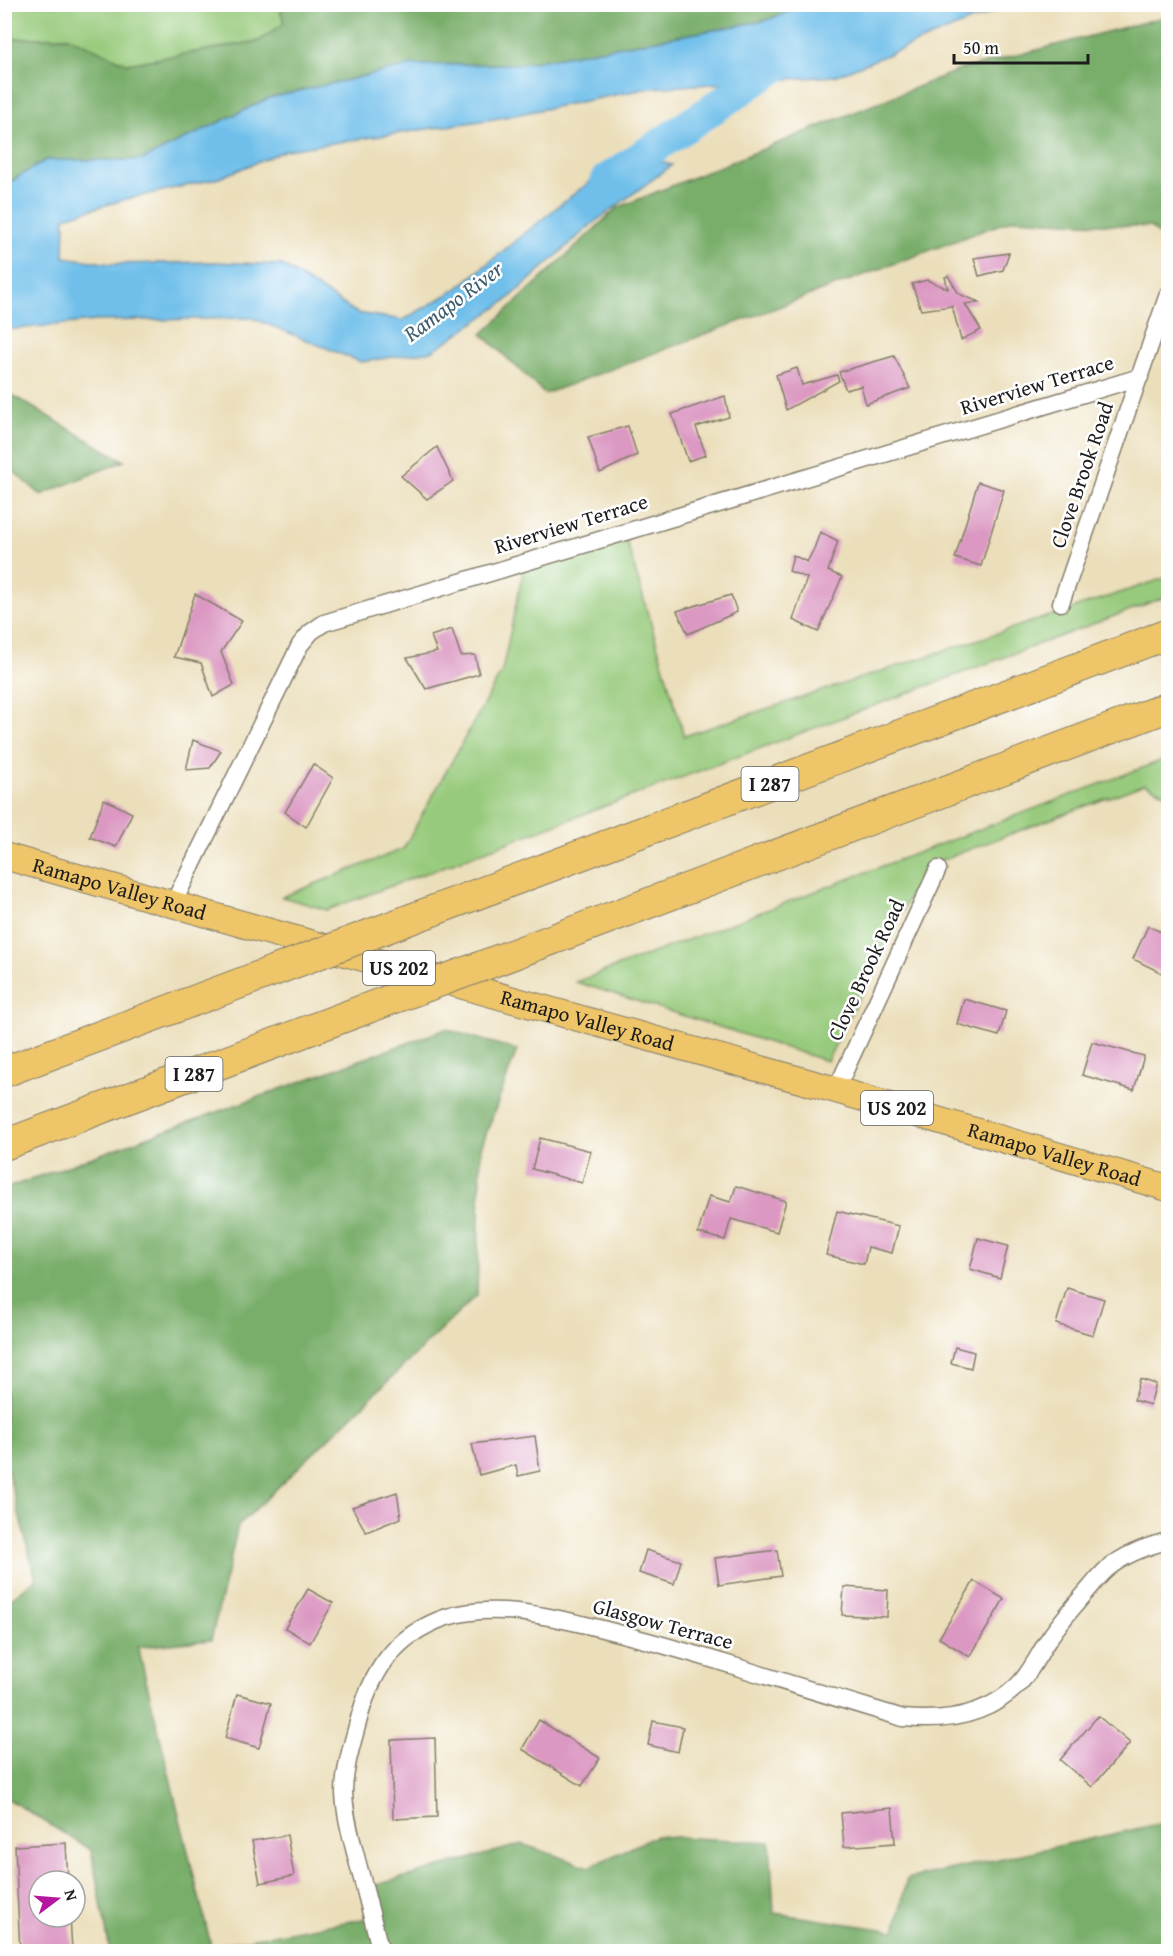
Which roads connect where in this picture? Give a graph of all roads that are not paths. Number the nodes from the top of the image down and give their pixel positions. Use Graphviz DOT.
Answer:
graph roads {
  1 [pos="1168,294"];
  2 [pos="1140,377"];
  3 [pos="1061,603"];
  4 [pos="1168,634"];
  5 [pos="1168,707"];
  6 [pos="4,856"];
  7 [pos="938,869"];
  8 [pos="173,904"];
  9 [pos="4,1072"];
  10 [pos="836,1090"];
  11 [pos="4,1145"];
  12 [pos="1168,1188"];
  13 [pos="1168,1541"];
  14 [pos="381,1952"];
  1 -- 2 [label="street, Clove Brook Road"];
  2 -- 3 [label="street, Clove Brook Road"];
  2 -- 8 [label="street, Riverview Terrace"];
  4 -- 9 [label="highway, I 287, bridge"];
  5 -- 11 [label="highway, I 287, bridge"];
  6 -- 8 [label="main road, Ramapo Valley Road / US 202"];
  7 -- 10 [label="street, Clove Brook Road"];
  8 -- 10 [label="main road, Ramapo Valley Road / US 202"];
  10 -- 12 [label="main road, Ramapo Valley Road / US 202"];
  13 -- 14 [label="street, Glasgow Terrace"];
}
